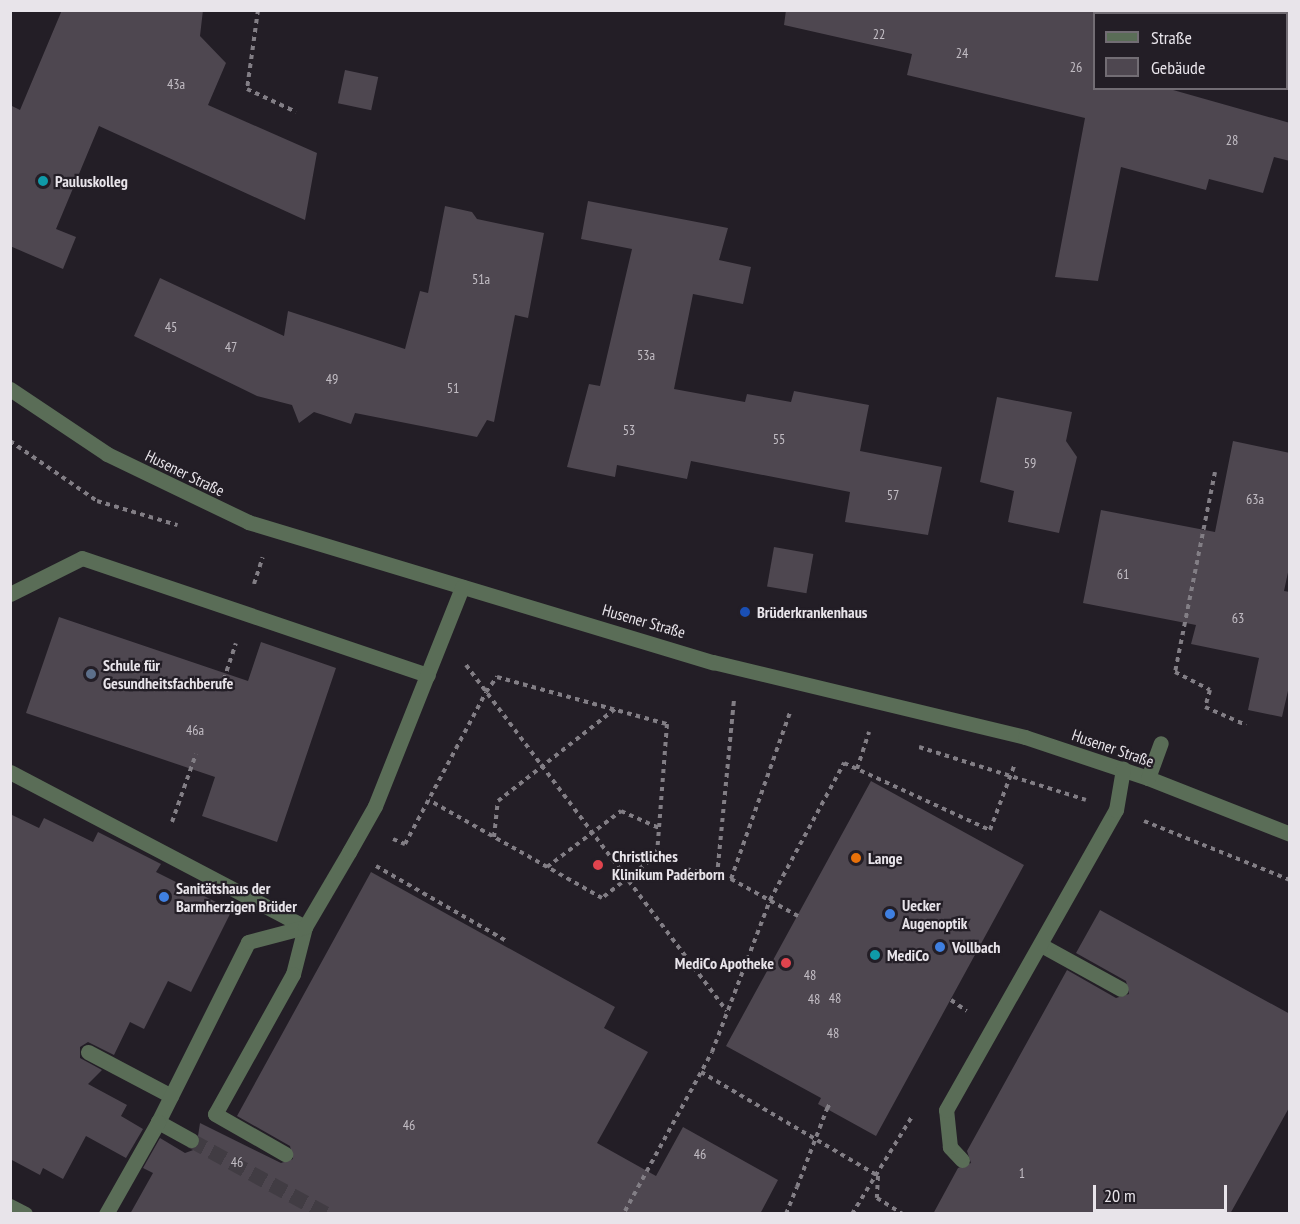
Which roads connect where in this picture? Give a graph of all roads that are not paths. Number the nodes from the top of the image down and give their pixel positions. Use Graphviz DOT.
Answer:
graph roads {
  1 [pos="10,389"];
  2 [pos="462,587"];
  3 [pos="10,594"];
  4 [pos="428,675"];
  5 [pos="1161,743"];
  6 [pos="1123,769"];
  7 [pos="10,772"];
  8 [pos="1148,778"];
  9 [pos="1290,834"];
  10 [pos="305,927"];
  11 [pos="1041,945"];
  12 [pos="1121,988"];
  13 [pos="88,1052"];
  14 [pos="171,1096"];
  15 [pos="158,1122"];
  16 [pos="191,1140"];
  17 [pos="285,1154"];
  18 [pos="962,1160"];
  19 [pos="10,1206"];
  20 [pos="25,1214"];
  21 [pos="106,1214"];
  1 -- 2 [label="street, Husener Straße"];
  2 -- 4 [label="street"];
  2 -- 6 [label="street, Husener Straße"];
  3 -- 4 [label="street"];
  4 -- 10 [label="street"];
  5 -- 8 [label="street"];
  6 -- 8 [label="street, Husener Straße"];
  6 -- 11 [label="street"];
  7 -- 10 [label="street"];
  8 -- 9 [label="street, Husener Straße"];
  10 -- 14 [label="street"];
  10 -- 17 [label="street"];
  11 -- 12 [label="street"];
  11 -- 18 [label="street"];
  13 -- 14 [label="street"];
  14 -- 15 [label="street"];
  15 -- 16 [label="street"];
  15 -- 21 [label="street"];
  19 -- 20 [label="street"];
}
